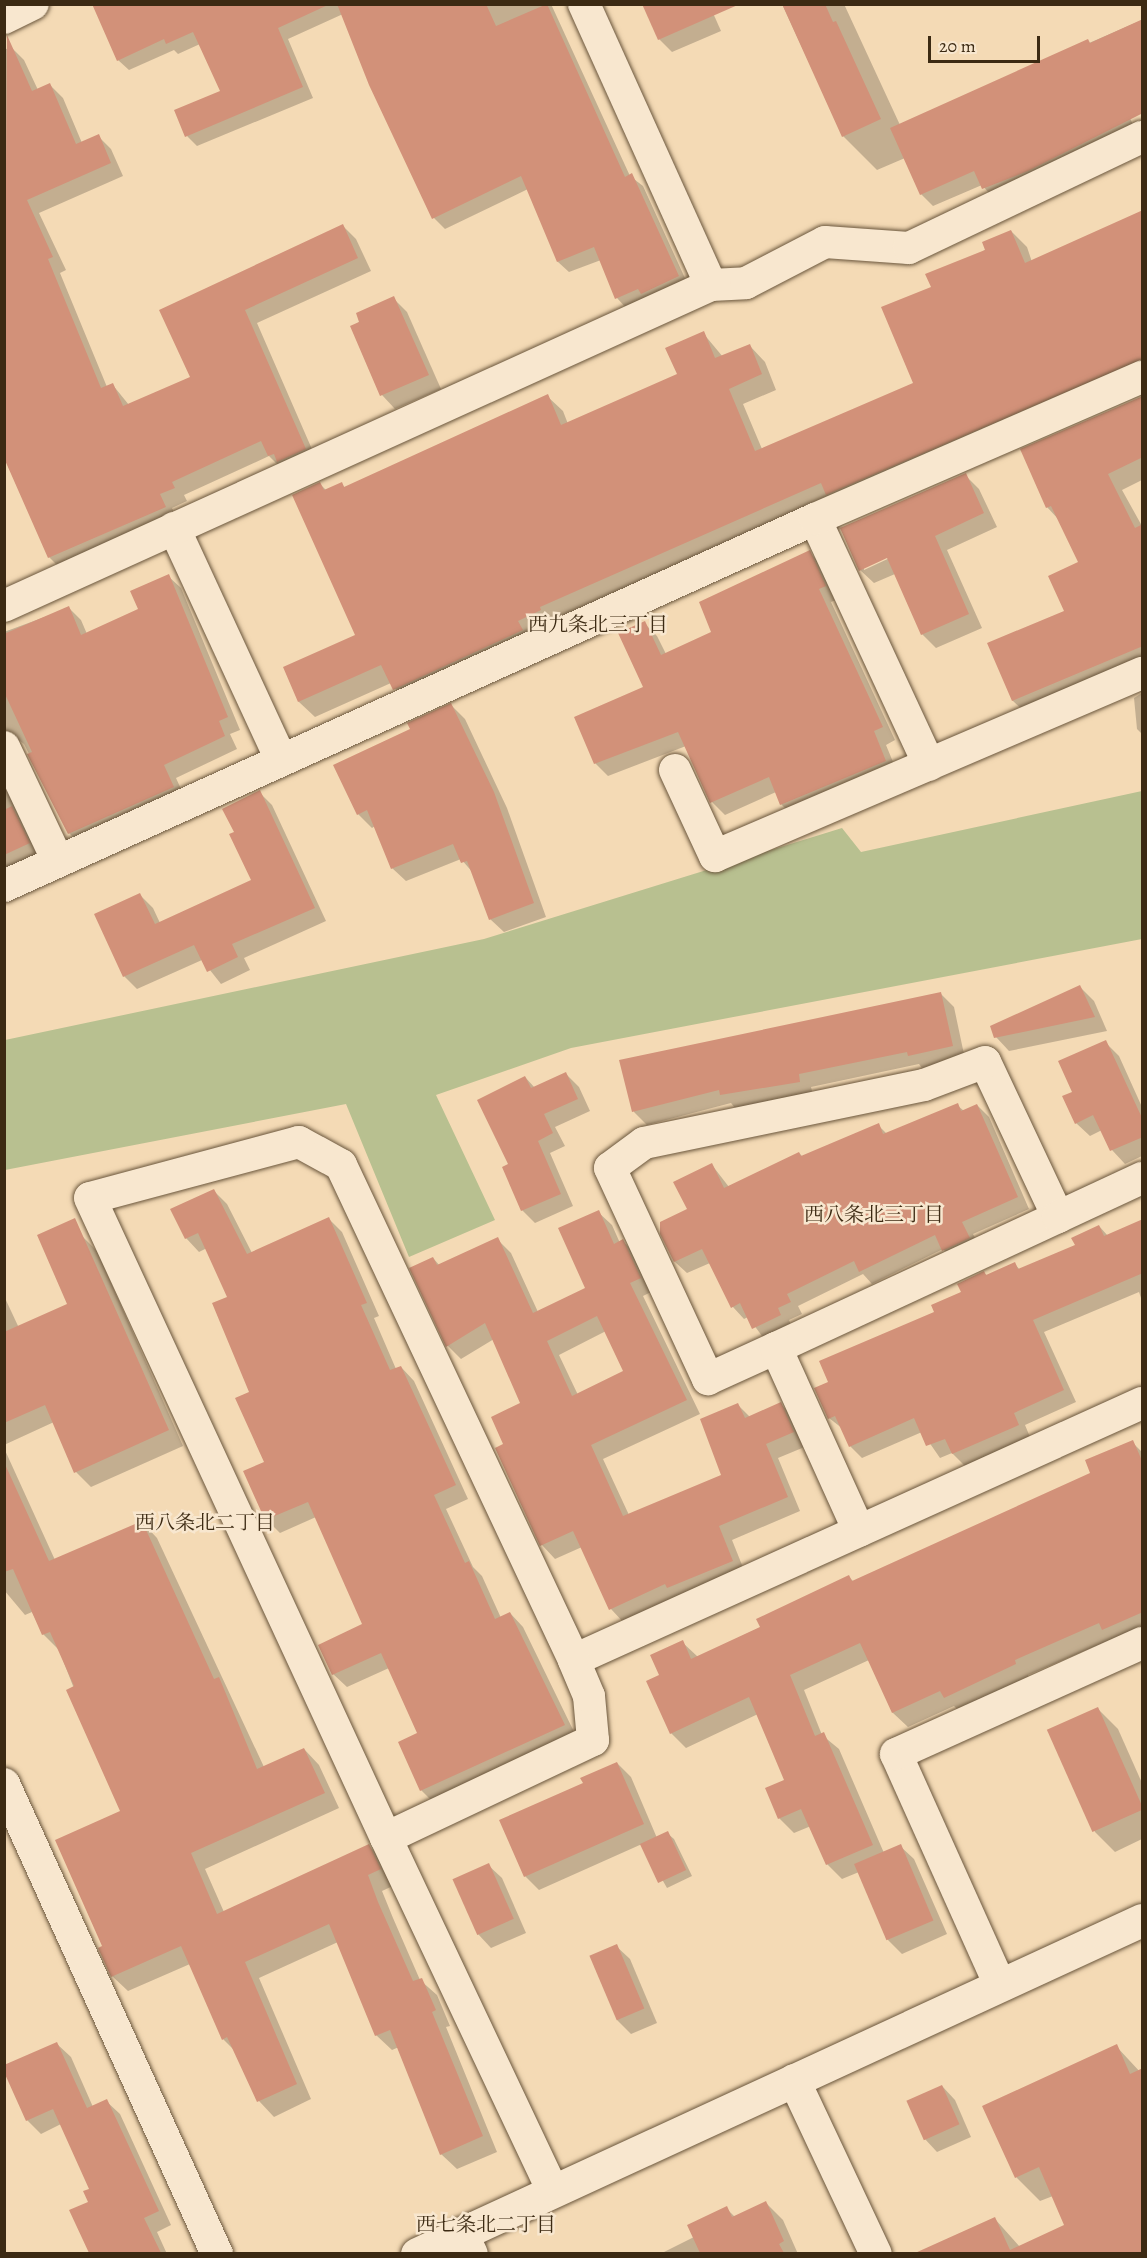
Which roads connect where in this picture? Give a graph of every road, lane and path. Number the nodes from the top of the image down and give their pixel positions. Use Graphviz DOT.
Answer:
graph roads {
  1 [pos="33,4"];
  2 [pos="584,4"];
  3 [pos="4,18"];
  4 [pos="1143,137"];
  5 [pos="711,285"];
  6 [pos="1143,377"];
  7 [pos="815,519"];
  8 [pos="174,528"];
  9 [pos="4,606"];
  10 [pos="1143,673"];
  11 [pos="4,747"];
  12 [pos="282,760"];
  13 [pos="929,765"];
  14 [pos="675,770"];
  15 [pos="58,861"];
  16 [pos="4,886"];
  17 [pos="1143,1178"];
  18 [pos="1058,1217"];
  19 [pos="776,1348"];
  20 [pos="1143,1403"];
  21 [pos="859,1531"];
  22 [pos="1143,1642"];
  23 [pos="574,1660"];
  24 [pos="4,1784"];
  25 [pos="386,1838"];
  26 [pos="1140,1928"];
  27 [pos="999,1983"];
  28 [pos="794,2080"];
  29 [pos="553,2192"];
  30 [pos="467,2243"];
  31 [pos="217,2253"];
  32 [pos="417,2253"];
  33 [pos="876,2253"];
  1 -- 3 [label="street"];
  2 -- 5 [label="street"];
  4 -- 5 [label="street"];
  5 -- 8 [label="street"];
  6 -- 7 [label="street"];
  7 -- 12 [label="street"];
  7 -- 13 [label="street"];
  8 -- 9 [label="street"];
  8 -- 12 [label="street"];
  10 -- 13 [label="street"];
  11 -- 15 [label="street"];
  12 -- 15 [label="street"];
  13 -- 14 [label="street"];
  15 -- 16 [label="street"];
  17 -- 18 [label="street"];
  18 -- 19 [label="street"];
  18 -- 19 [label="street"];
  19 -- 21 [label="street"];
  20 -- 21 [label="street"];
  21 -- 23 [label="street"];
  22 -- 27 [label="street"];
  23 -- 25 [label="street"];
  23 -- 25 [label="street"];
  24 -- 31 [label="street"];
  25 -- 29 [label="street"];
  26 -- 27 [label="street"];
  27 -- 28 [label="street"];
  28 -- 29 [label="street"];
  28 -- 33 [label="street"];
  29 -- 30 [label="street"];
  30 -- 32 [label="street"];
}
